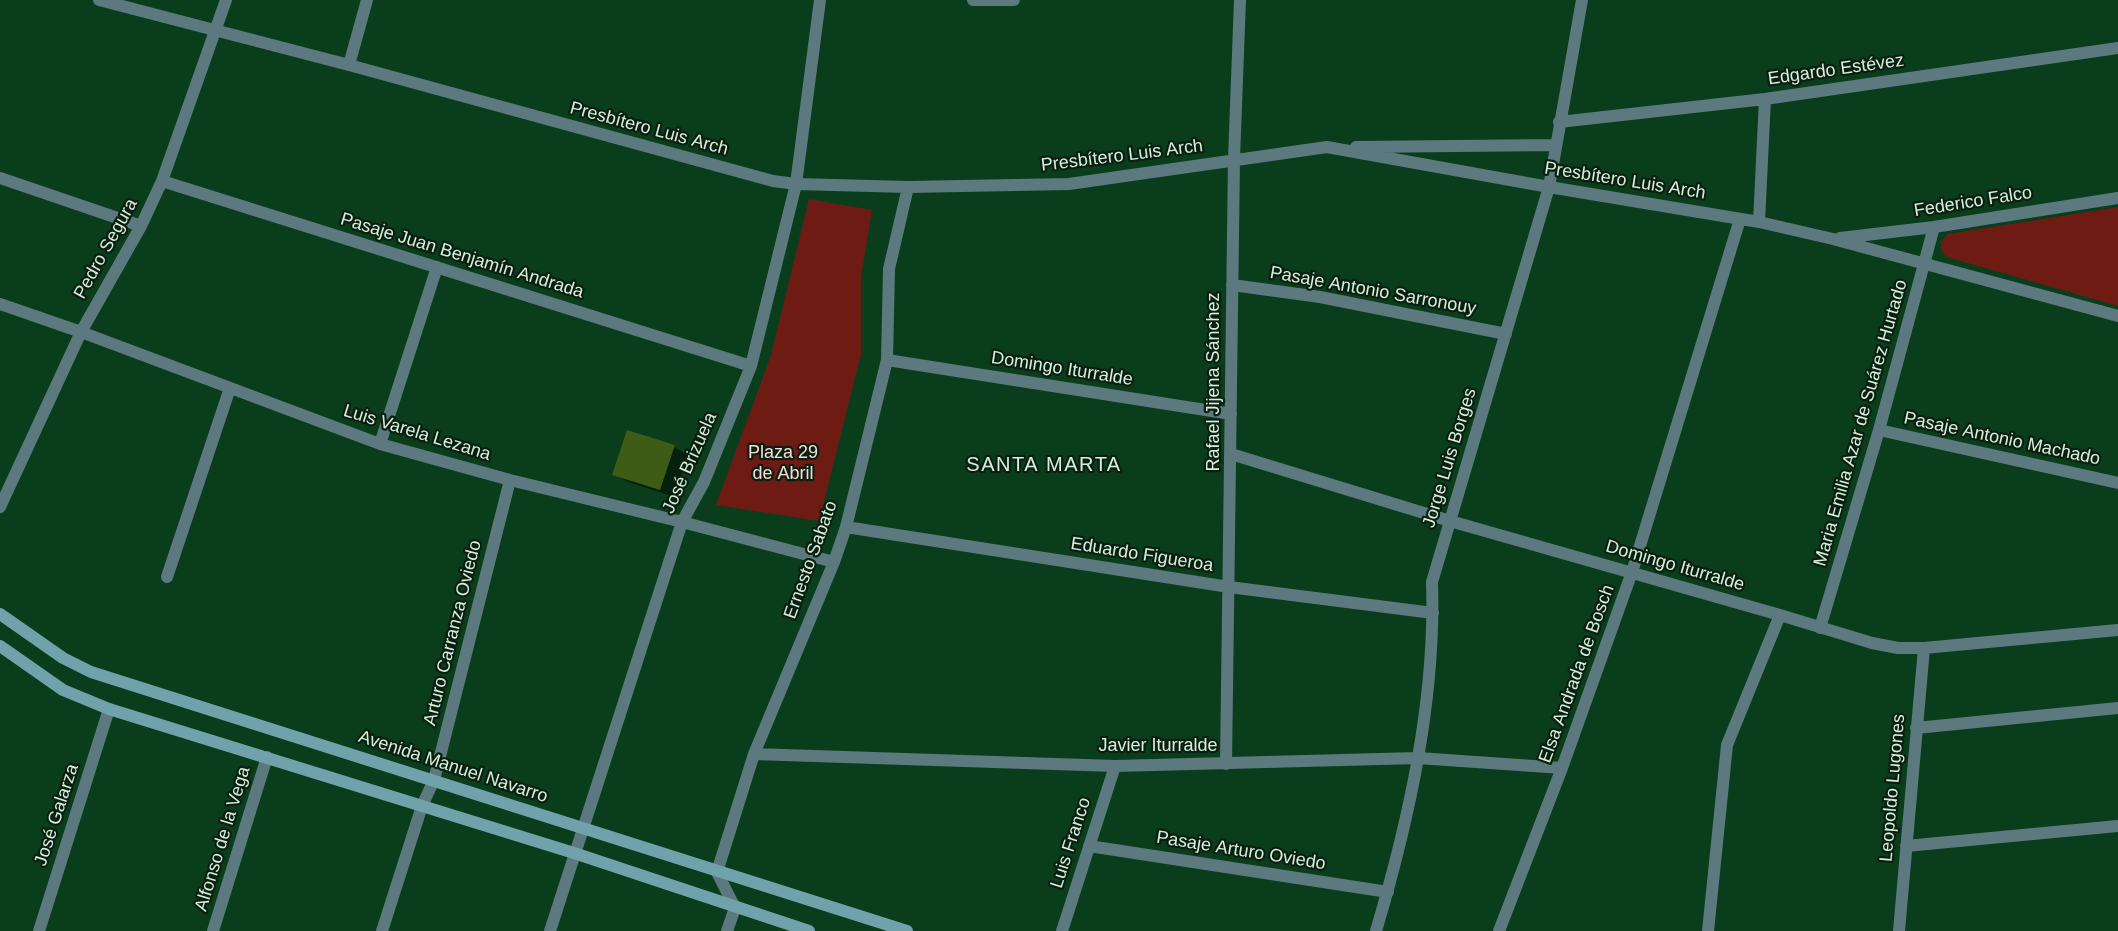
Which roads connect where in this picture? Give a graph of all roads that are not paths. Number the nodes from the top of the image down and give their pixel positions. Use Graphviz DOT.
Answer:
graph roads {
  1 [pos="99,0"];
  2 [pos="226,0"];
  3 [pos="367,0"];
  4 [pos="820,0"];
  5 [pos="973,0"];
  6 [pos="1014,0"];
  7 [pos="1239,0"];
  8 [pos="1582,0"];
  9 [pos="214,30"];
  10 [pos="2118,48"];
  11 [pos="349,65"];
  12 [pos="1765,99"];
  13 [pos="1559,122"];
  14 [pos="1555,145"];
  15 [pos="1327,147"];
  16 [pos="1234,159"];
  17 [pos="0,178"];
  18 [pos="162,181"];
  19 [pos="796,184"];
  20 [pos="908,187"];
  21 [pos="1549,187"];
  22 [pos="2118,198"];
  23 [pos="1740,219"];
  24 [pos="1759,222"];
  25 [pos="141,226"];
  26 [pos="1934,227"];
  27 [pos="1833,239"];
  28 [pos="1925,265"];
  29 [pos="437,267"];
  30 [pos="1232,285"];
  31 [pos="0,304"];
  32 [pos="2118,316"];
  33 [pos="81,332"];
  34 [pos="1506,334"];
  35 [pos="887,360"];
  36 [pos="751,366"];
  37 [pos="230,388"];
  38 [pos="1231,414"];
  39 [pos="1879,430"];
  40 [pos="380,444"];
  41 [pos="1231,454"];
  42 [pos="510,480"];
  43 [pos="2118,483"];
  44 [pos="0,507"];
  45 [pos="1450,521"];
  46 [pos="682,522"];
  47 [pos="846,526"];
  48 [pos="834,562"];
  49 [pos="1632,572"];
  50 [pos="166,577"];
  51 [pos="1229,587"];
  52 [pos="1433,613"];
  53 [pos="0,614"];
  54 [pos="1779,615"];
  55 [pos="1820,628"];
  56 [pos="2118,630"];
  57 [pos="0,646"];
  58 [pos="1924,648"];
  59 [pos="2118,708"];
  60 [pos="109,709"];
  61 [pos="1916,728"];
  62 [pos="754,754"];
  63 [pos="267,758"];
  64 [pos="1418,758"];
  65 [pos="1226,764"];
  66 [pos="1115,766"];
  67 [pos="1563,768"];
  68 [pos="434,780"];
  69 [pos="422,806"];
  70 [pos="2118,826"];
  71 [pos="583,827"];
  72 [pos="1089,846"];
  73 [pos="1906,846"];
  74 [pos="574,854"];
  75 [pos="717,872"];
  76 [pos="1388,892"];
  77 [pos="735,908"];
  78 [pos="39,931"];
  79 [pos="213,931"];
  80 [pos="382,931"];
  81 [pos="550,931"];
  82 [pos="727,931"];
  83 [pos="809,931"];
  84 [pos="907,931"];
  85 [pos="1062,931"];
  86 [pos="1376,931"];
  87 [pos="1499,931"];
  88 [pos="1708,931"];
  89 [pos="1899,931"];
  1 -- 9 [label="street, Presbítero Luis Arch"];
  2 -- 9 [label="street, Pedro Segura"];
  3 -- 11 [label="street"];
  4 -- 19 [label="street, José Brizuela"];
  5 -- 6 [label="street"];
  7 -- 16 [label="street, Rafael Jijena Sánchez"];
  8 -- 13 [label="street, Jorge Luis Borges"];
  9 -- 11 [label="street, Presbítero Luis Arch"];
  9 -- 18 [label="street, Pedro Segura"];
  10 -- 12 [label="street, Edgardo Estévez"];
  11 -- 19 [label="street, Presbítero Luis Arch"];
  12 -- 13 [label="street, Edgardo Estévez"];
  12 -- 24 [label="street"];
  13 -- 14 [label="street, Jorge Luis Borges"];
  14 -- 15 [label="street"];
  14 -- 21 [label="street, Jorge Luis Borges"];
  15 -- 16 [label="street, Presbítero Luis Arch"];
  15 -- 21 [label="street, Presbítero Luis Arch"];
  16 -- 20 [label="street, Presbítero Luis Arch"];
  16 -- 30 [label="street, Rafael Jijena Sánchez"];
  17 -- 25 [label="street"];
  18 -- 25 [label="street, Pedro Segura"];
  18 -- 29 [label="street, Pasaje Juan Benjamín Andrada"];
  19 -- 20 [label="street, Presbítero Luis Arch"];
  19 -- 36 [label="street, José Brizuela"];
  20 -- 35 [label="street, Ernesto Sabato"];
  21 -- 23 [label="street, Presbítero Luis Arch"];
  21 -- 34 [label="street, Jorge Luis Borges"];
  22 -- 26 [label="street, Federico Falco"];
  23 -- 24 [label="street, Presbítero Luis Arch"];
  23 -- 49 [label="street, Elsa Andrada de Bosch"];
  24 -- 27 [label="street, Presbítero Luis Arch"];
  25 -- 33 [label="street, Pedro Segura"];
  26 -- 27 [label="street, Federico Falco"];
  26 -- 28 [label="street, Maria Emilia Azar de Suárez Hurtado"];
  27 -- 28 [label="street, Presbítero Luis Arch"];
  28 -- 32 [label="street, Presbítero Luis Arch"];
  28 -- 39 [label="street, Maria Emilia Azar de Suárez Hurtado"];
  29 -- 36 [label="street, Pasaje Juan Benjamín Andrada"];
  29 -- 40 [label="street"];
  30 -- 34 [label="street, Pasaje Antonio Sarronouy"];
  30 -- 38 [label="street, Rafael Jijena Sánchez"];
  31 -- 33 [label="street, Luis Varela Lezana"];
  33 -- 37 [label="street, Luis Varela Lezana"];
  33 -- 44 [label="street, Pedro Segura"];
  34 -- 45 [label="street, Jorge Luis Borges"];
  35 -- 38 [label="street, Domingo Iturralde"];
  35 -- 47 [label="street, Ernesto Sabato"];
  36 -- 46 [label="street, José Brizuela"];
  37 -- 40 [label="street, Luis Varela Lezana"];
  37 -- 50 [label="street"];
  38 -- 41 [label="street, Rafael Jijena Sánchez"];
  39 -- 43 [label="street, Pasaje Antonio Machado"];
  39 -- 55 [label="street, Maria Emilia Azar de Suárez Hurtado"];
  40 -- 42 [label="street, Luis Varela Lezana"];
  41 -- 45 [label="street, Domingo Iturralde"];
  41 -- 51 [label="street, Rafael Jijena Sánchez"];
  42 -- 46 [label="street, Luis Varela Lezana"];
  42 -- 68 [label="street, Arturo Carranza Oviedo"];
  45 -- 49 [label="street, Domingo Iturralde"];
  45 -- 52 [label="street, Jorge Luis Borges"];
  46 -- 48 [label="street, Luis Varela Lezana"];
  46 -- 71 [label="street, José Brizuela"];
  47 -- 48 [label="street, Ernesto Sabato"];
  47 -- 51 [label="street, Eduardo Figueroa"];
  48 -- 62 [label="street, Ernesto Sabato"];
  49 -- 54 [label="street, Domingo Iturralde"];
  49 -- 67 [label="street, Elsa Andrada de Bosch"];
  51 -- 52 [label="street, Eduardo Figueroa"];
  51 -- 65 [label="street, Rafael Jijena Sánchez"];
  52 -- 64 [label="street, Jorge Luis Borges"];
  53 -- 68 [label="main road, Avenida Manuel Navarro"];
  54 -- 55 [label="street, Domingo Iturralde"];
  54 -- 88 [label="street"];
  55 -- 58 [label="street, Domingo Iturralde"];
  56 -- 58 [label="street, Domingo Iturralde"];
  57 -- 60 [label="main road"];
  58 -- 61 [label="street, Leopoldo Lugones"];
  59 -- 61 [label="street"];
  60 -- 63 [label="main road"];
  60 -- 78 [label="street, José Galarza"];
  61 -- 73 [label="street, Leopoldo Lugones"];
  62 -- 66 [label="street, Javier Iturralde"];
  62 -- 75 [label="street, Ernesto Sabato"];
  63 -- 69 [label="main road"];
  63 -- 79 [label="street, Alfonso de la Vega"];
  64 -- 65 [label="street, Javier Iturralde"];
  64 -- 67 [label="street, Javier Iturralde"];
  64 -- 76 [label="street, Jorge Luis Borges"];
  65 -- 66 [label="street, Javier Iturralde"];
  66 -- 72 [label="street, Luis Franco"];
  67 -- 87 [label="street, Elsa Andrada de Bosch"];
  68 -- 69 [label="street, Arturo Carranza Oviedo"];
  68 -- 71 [label="main road, Avenida Manuel Navarro"];
  69 -- 74 [label="main road"];
  69 -- 80 [label="street, Arturo Carranza Oviedo"];
  70 -- 73 [label="street"];
  71 -- 74 [label="street, José Brizuela"];
  71 -- 75 [label="main road, Avenida Manuel Navarro"];
  72 -- 76 [label="street, Pasaje Arturo Oviedo"];
  72 -- 85 [label="street, Luis Franco"];
  73 -- 89 [label="street, Leopoldo Lugones"];
  74 -- 77 [label="main road"];
  74 -- 81 [label="street, José Brizuela"];
  75 -- 77 [label="street"];
  75 -- 84 [label="main road, Avenida Manuel Navarro"];
  76 -- 86 [label="street, Jorge Luis Borges"];
  77 -- 82 [label="street"];
  77 -- 83 [label="main road"];
}
